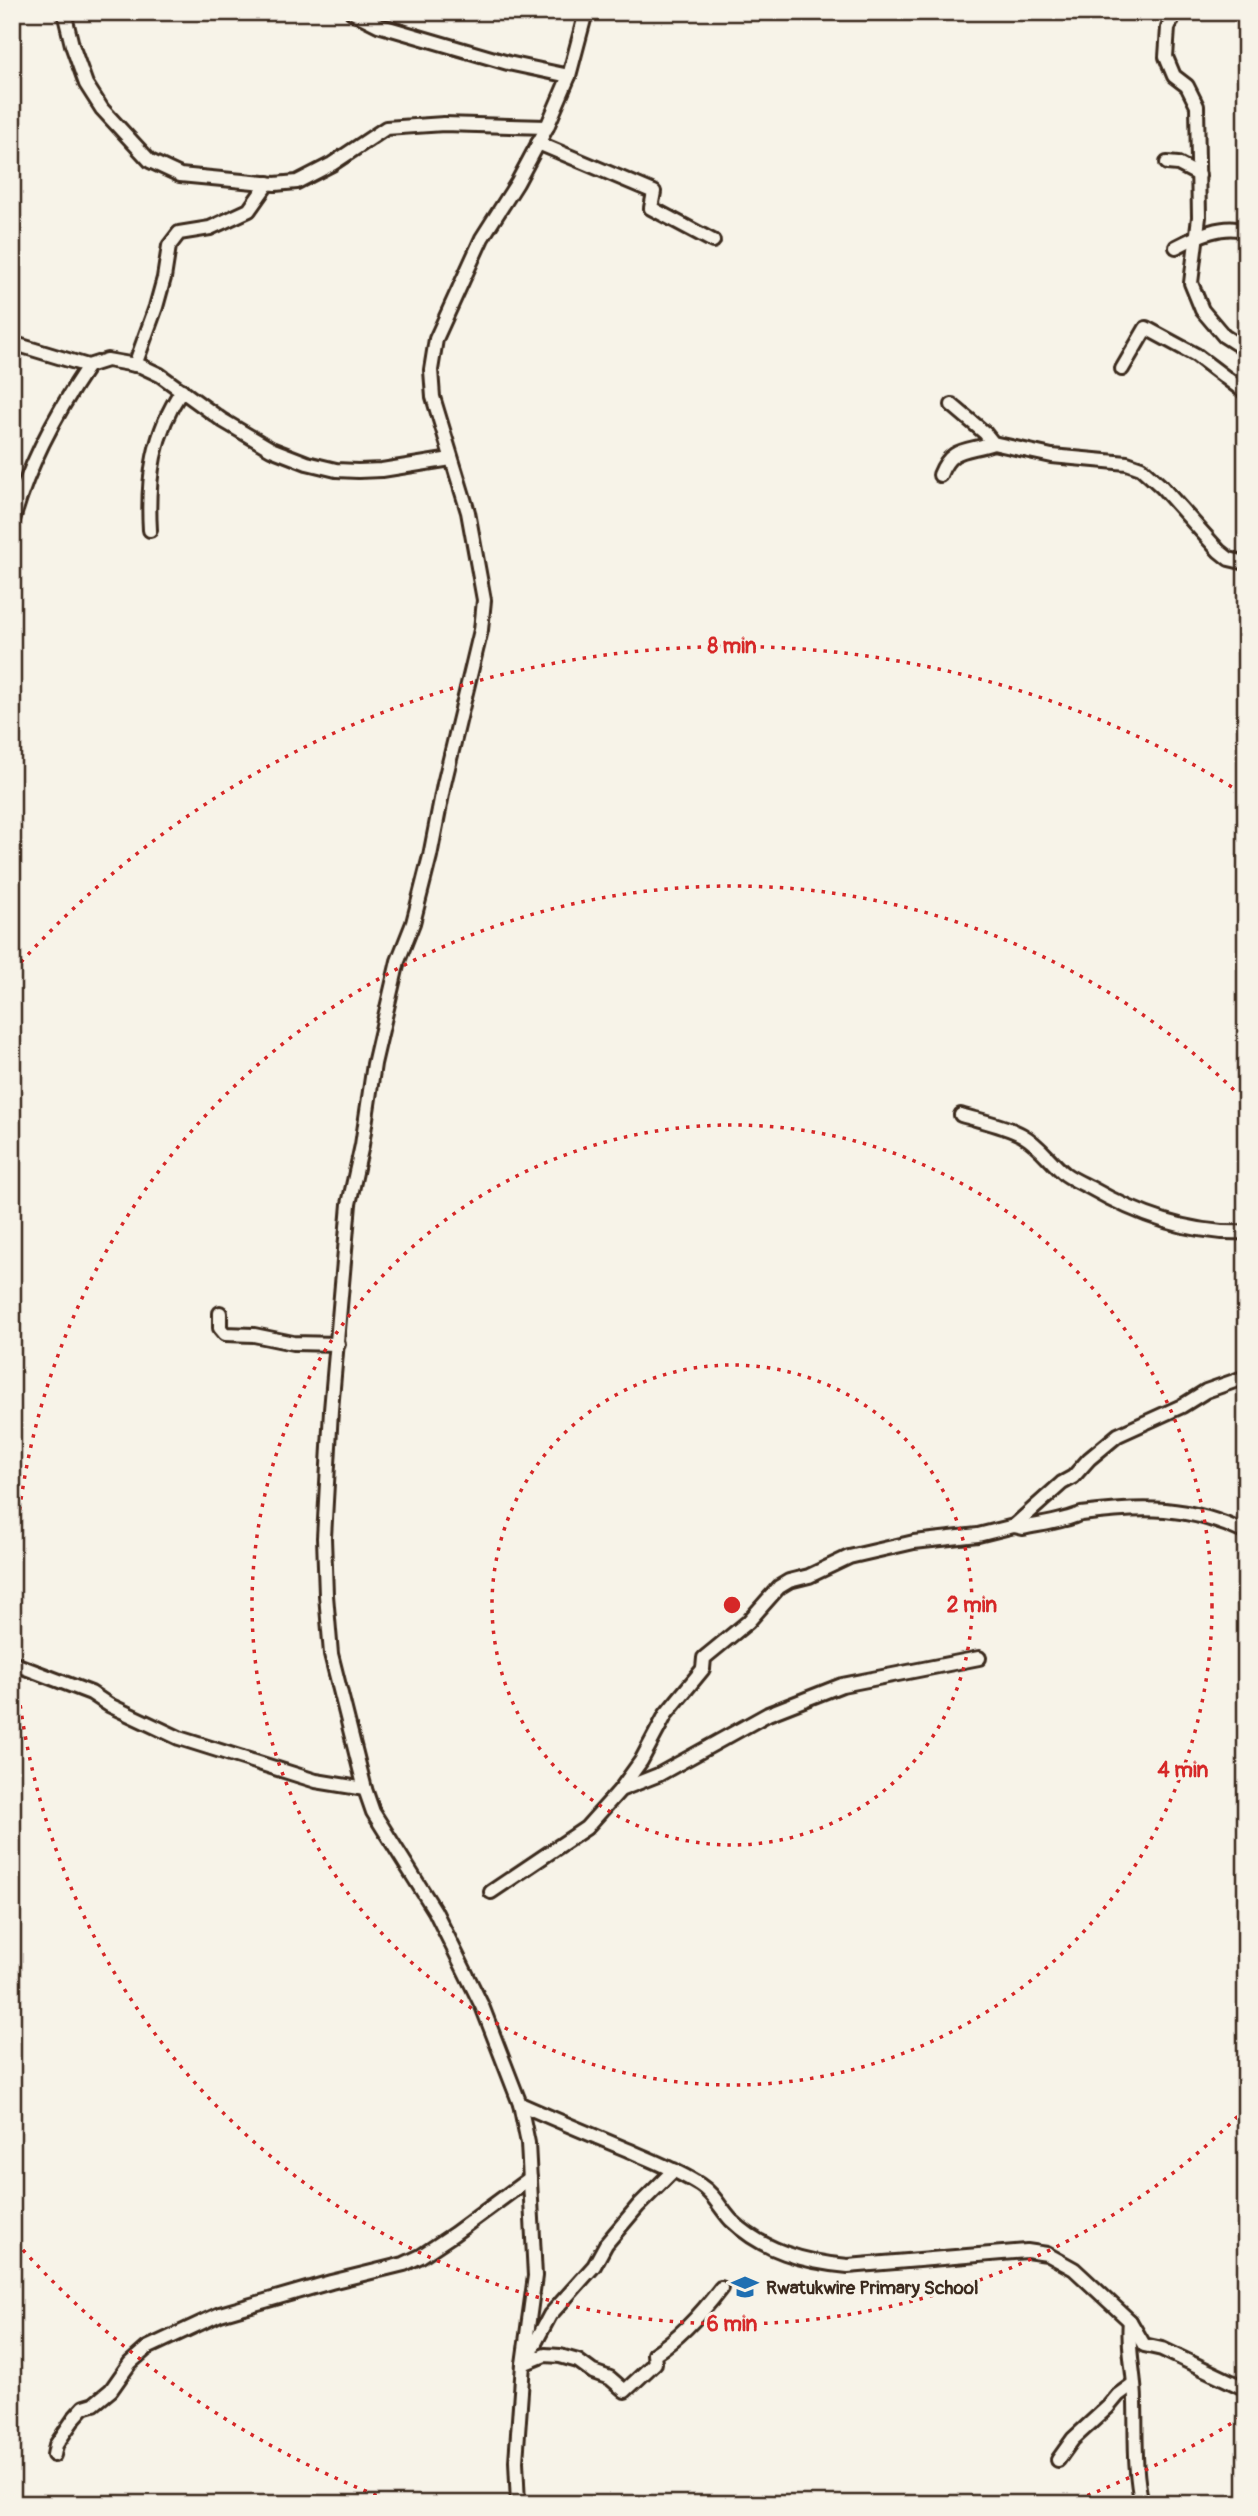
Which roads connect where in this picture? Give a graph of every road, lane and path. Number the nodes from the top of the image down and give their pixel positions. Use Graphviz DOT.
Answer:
graph roads {
  1 [pos="64,12"];
  2 [pos="352,12"];
  3 [pos="586,12"];
  4 [pos="1169,12"];
  5 [pos="569,76"];
  6 [pos="547,127"];
  7 [pos="538,143"];
  8 [pos="1167,163"];
  9 [pos="1199,175"];
  10 [pos="268,183"];
  11 [pos="1246,231"];
  12 [pos="1195,237"];
  13 [pos="713,241"];
  14 [pos="1176,247"];
  15 [pos="12,343"];
  16 [pos="1246,350"];
  17 [pos="135,365"];
  18 [pos="88,366"];
  19 [pos="1122,369"];
  20 [pos="182,390"];
  21 [pos="1246,393"];
  22 [pos="952,405"];
  23 [pos="993,443"];
  24 [pos="451,459"];
  25 [pos="940,475"];
  26 [pos="15,509"];
  27 [pos="12,524"];
  28 [pos="150,530"];
  29 [pos="1246,563"];
  30 [pos="961,1115"];
  31 [pos="1246,1232"];
  32 [pos="220,1313"];
  33 [pos="338,1344"];
  34 [pos="1246,1377"];
  35 [pos="1014,1526"];
  36 [pos="1246,1533"];
  37 [pos="979,1658"];
  38 [pos="12,1663"];
  39 [pos="365,1788"];
  40 [pos="620,1790"];
  41 [pos="491,1892"];
  42 [pos="520,2104"];
  43 [pos="674,2170"];
  44 [pos="530,2178"];
  45 [pos="721,2288"];
  46 [pos="1130,2321"];
  47 [pos="523,2364"];
  48 [pos="1133,2384"];
  49 [pos="1246,2389"];
  50 [pos="54,2455"];
  51 [pos="1058,2460"];
  52 [pos="518,2504"];
  53 [pos="1142,2504"];
  1 -- 10 [label="street"];
  2 -- 5 [label="street"];
  3 -- 5 [label="street"];
  4 -- 9 [label="street"];
  5 -- 6 [label="street"];
  6 -- 7 [label="street"];
  6 -- 10 [label="street"];
  7 -- 13 [label="street"];
  7 -- 24 [label="street"];
  8 -- 9 [label="street"];
  9 -- 12 [label="street"];
  10 -- 17 [label="street"];
  11 -- 12 [label="street"];
  12 -- 14 [label="street"];
  12 -- 16 [label="street"];
  15 -- 18 [label="street"];
  17 -- 18 [label="street"];
  17 -- 20 [label="street"];
  18 -- 26 [label="street"];
  19 -- 21 [label="street"];
  20 -- 24 [label="street"];
  20 -- 28 [label="street"];
  22 -- 23 [label="street"];
  23 -- 25 [label="street"];
  23 -- 29 [label="street"];
  24 -- 33 [label="street"];
  26 -- 27 [label="street"];
  30 -- 31 [label="street"];
  32 -- 33 [label="street"];
  33 -- 39 [label="street"];
  34 -- 35 [label="street"];
  35 -- 36 [label="street"];
  35 -- 40 [label="street"];
  37 -- 40 [label="street"];
  38 -- 39 [label="street"];
  39 -- 42 [label="street"];
  40 -- 41 [label="street"];
  42 -- 43 [label="street"];
  42 -- 44 [label="street"];
  43 -- 46 [label="street"];
  43 -- 47 [label="street"];
  44 -- 47 [label="street"];
  44 -- 50 [label="street"];
  45 -- 47 [label="street"];
  46 -- 48 [label="street"];
  46 -- 49 [label="street"];
  47 -- 52 [label="street"];
  48 -- 51 [label="street"];
  48 -- 53 [label="street"];
}
